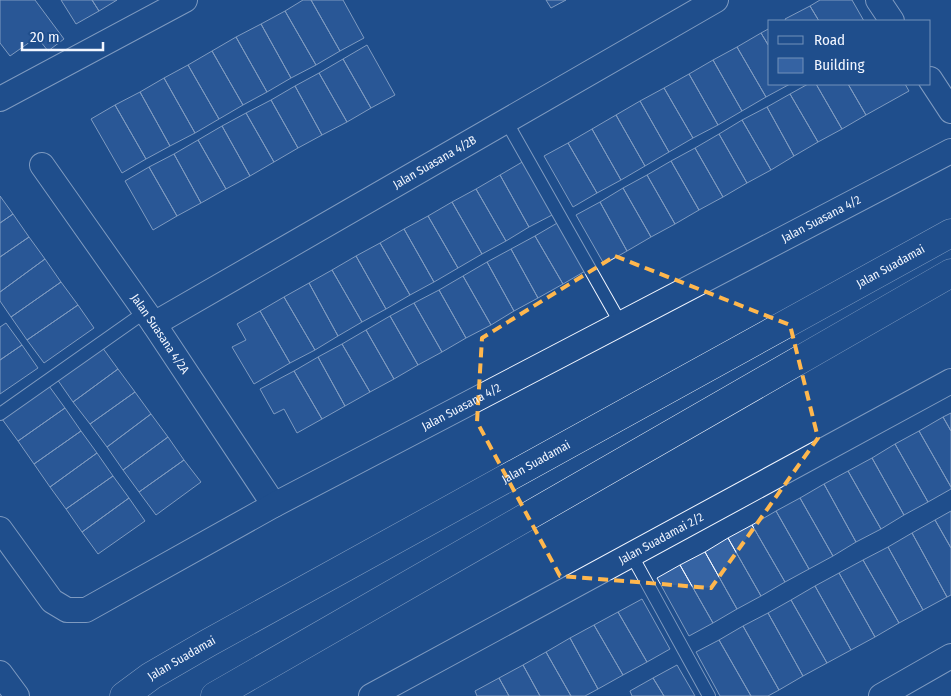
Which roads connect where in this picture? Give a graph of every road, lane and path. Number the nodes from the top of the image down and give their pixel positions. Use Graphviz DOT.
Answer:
graph roads {
  1 [pos="184,0"];
  2 [pos="716,0"];
  3 [pos="878,0"];
  4 [pos="891,20"];
  5 [pos="931,81"];
  6 [pos="0,99"];
  7 [pos="951,111"];
  8 [pos="506,121"];
  9 [pos="951,151"];
  10 [pos="42,165"];
  11 [pos="951,233"];
  12 [pos="951,273"];
  13 [pos="150,318"];
  14 [pos="621,324"];
  15 [pos="951,381"];
  16 [pos="0,414"];
  17 [pos="274,505"];
  18 [pos="0,529"];
  19 [pos="632,554"];
  20 [pos="951,656"];
  21 [pos="0,673"];
  22 [pos="17,696"];
  23 [pos="124,696"];
  24 [pos="215,696"];
  25 [pos="371,696"];
  26 [pos="709,696"];
  27 [pos="881,696"];
  1 -- 6 [label="street"];
  2 -- 8 [label="street, Jalan Suasana 4/2B"];
  3 -- 4 [label="street"];
  5 -- 7 [label="street"];
  8 -- 13 [label="street, Jalan Suasana 4/2B"];
  8 -- 14 [label="lane"];
  9 -- 14 [label="street, Jalan Suasana 4/2"];
  10 -- 13 [label="street, Jalan Suasana 4/2A"];
  11 -- 23 [label="main road, Jalan Suadamai"];
  12 -- 24 [label="main road"];
  13 -- 16 [label="lane"];
  13 -- 17 [label="street, Jalan Suasana 4/2A"];
  14 -- 17 [label="street, Jalan Suasana 4/2"];
  15 -- 19 [label="street, Jalan Suadamai 2/2"];
  17 -- 18 [label="street, Jalan Suasana 4/2"];
  19 -- 25 [label="street, Jalan Suadamai 2/2"];
  19 -- 26 [label="lane"];
  20 -- 27 [label="street"];
  21 -- 22 [label="street"];
}
